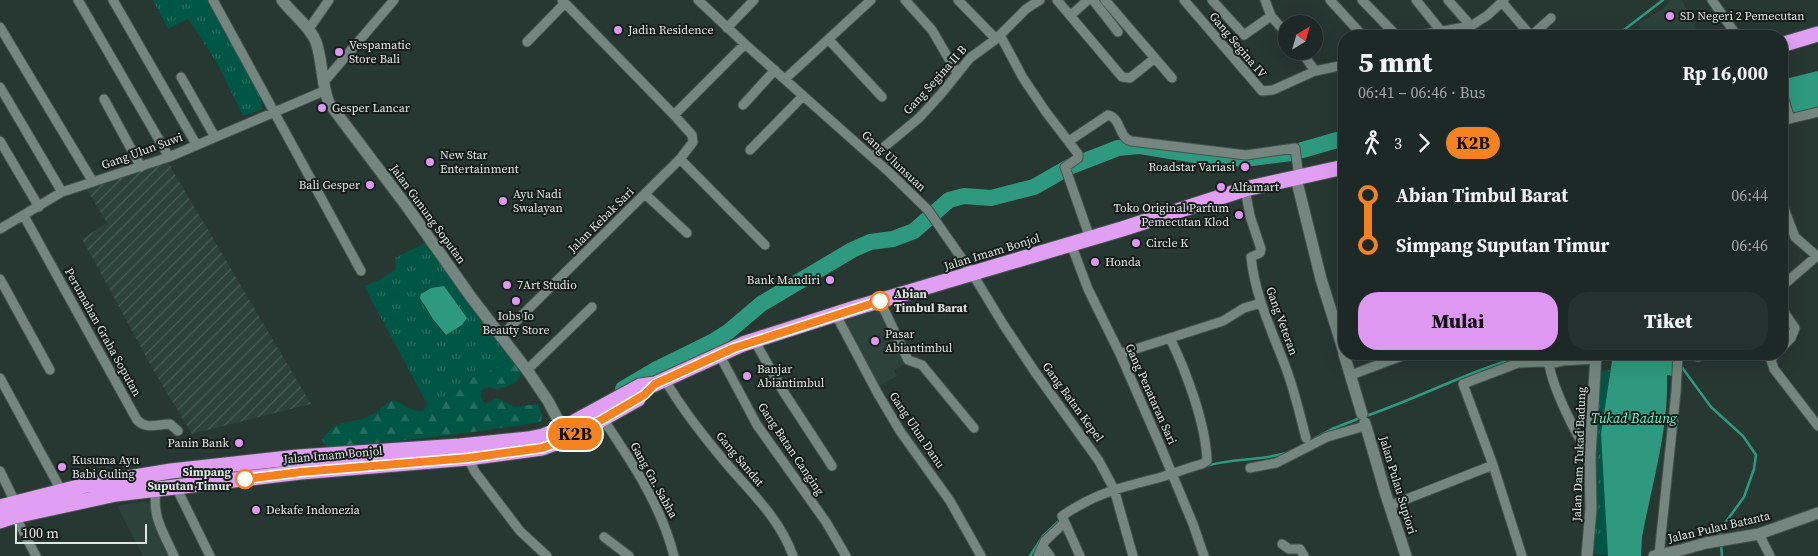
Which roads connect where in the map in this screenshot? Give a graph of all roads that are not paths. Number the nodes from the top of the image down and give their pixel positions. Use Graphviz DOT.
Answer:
graph roads {
  1 [pos="78,0"];
  2 [pos="113,0"];
  3 [pos="213,0"];
  4 [pos="329,0"];
  5 [pos="394,0"];
  6 [pos="698,0"];
  7 [pos="754,0"];
  8 [pos="871,0"];
  9 [pos="905,0"];
  10 [pos="958,0"];
  11 [pos="1040,0"];
  12 [pos="1058,0"];
  13 [pos="1088,0"];
  14 [pos="1093,0"];
  15 [pos="1106,0"];
  16 [pos="1184,0"];
  17 [pos="1212,0"];
  18 [pos="1265,0"];
  19 [pos="1330,0"];
  20 [pos="1362,0"];
  21 [pos="1416,0"];
  22 [pos="1448,0"];
  23 [pos="1712,0"];
  24 [pos="1503,1"];
  25 [pos="286,2"];
  26 [pos="563,2"];
  27 [pos="1071,15"];
  28 [pos="1271,16"];
  29 [pos="1550,18"];
  30 [pos="1278,24"];
  31 [pos="1471,26"];
  32 [pos="0,27"];
  33 [pos="727,28"];
  34 [pos="308,30"];
  35 [pos="1358,30"];
  36 [pos="1391,30"];
  37 [pos="1440,30"];
  38 [pos="1447,30"];
  39 [pos="1526,30"];
  40 [pos="1537,30"];
  41 [pos="1733,30"];
  42 [pos="1118,32"];
  43 [pos="1818,34"];
  44 [pos="998,37"];
  45 [pos="829,40"];
  46 [pos="527,42"];
  47 [pos="1788,43"];
  48 [pos="745,44"];
  49 [pos="1155,58"];
  50 [pos="1307,60"];
  51 [pos="1338,66"];
  52 [pos="775,70"];
  53 [pos="1315,71"];
  54 [pos="957,73"];
  55 [pos="181,77"];
  56 [pos="1172,78"];
  57 [pos="785,79"];
  58 [pos="0,87"];
  59 [pos="323,87"];
  60 [pos="803,96"];
  61 [pos="882,97"];
  62 [pos="104,99"];
  63 [pos="743,105"];
  64 [pos="274,112"];
  65 [pos="1818,112"];
  66 [pos="674,115"];
  67 [pos="1788,119"];
  68 [pos="215,137"];
  69 [pos="0,141"];
  70 [pos="1069,141"];
  71 [pos="196,144"];
  72 [pos="750,150"];
  73 [pos="169,157"];
  74 [pos="872,157"];
  75 [pos="680,159"];
  76 [pos="141,167"];
  77 [pos="1338,168"];
  78 [pos="1298,177"];
  79 [pos="93,182"];
  80 [pos="1245,189"];
  81 [pos="62,192"];
  82 [pos="645,194"];
  83 [pos="39,207"];
  84 [pos="24,216"];
  85 [pos="1788,219"];
  86 [pos="0,229"];
  87 [pos="687,233"];
  88 [pos="1090,238"];
  89 [pos="1071,244"];
  90 [pos="765,245"];
  91 [pos="1818,257"];
  92 [pos="361,271"];
  93 [pos="972,273"];
  94 [pos="0,279"];
  95 [pos="1788,281"];
  96 [pos="880,301"];
  97 [pos="1261,303"];
  98 [pos="592,308"];
  99 [pos="836,315"];
  100 [pos="1788,318"];
  101 [pos="1338,334"];
  102 [pos="500,337"];
  103 [pos="1170,338"];
  104 [pos="754,340"];
  105 [pos="1788,342"];
  106 [pos="719,354"];
  107 [pos="1120,354"];
  108 [pos="1346,360"];
  109 [pos="1391,360"];
  110 [pos="1572,360"];
  111 [pos="1596,360"];
  112 [pos="1677,360"];
  113 [pos="1771,360"];
  114 [pos="1549,364"];
  115 [pos="50,370"];
  116 [pos="527,370"];
  117 [pos="1351,375"];
  118 [pos="0,378"];
  119 [pos="660,382"];
  120 [pos="603,419"];
  121 [pos="1364,421"];
  122 [pos="1818,426"];
  123 [pos="974,428"];
  124 [pos="178,432"];
  125 [pos="565,434"];
  126 [pos="1306,438"];
  127 [pos="1590,456"];
  128 [pos="468,458"];
  129 [pos="1493,465"];
  130 [pos="832,466"];
  131 [pos="1250,468"];
  132 [pos="0,471"];
  133 [pos="1172,476"];
  134 [pos="176,487"];
  135 [pos="156,489"];
  136 [pos="62,490"];
  137 [pos="1115,491"];
  138 [pos="1389,506"];
  139 [pos="0,507"];
  140 [pos="15,509"];
  141 [pos="1818,513"];
  142 [pos="0,521"];
  143 [pos="1063,521"];
  144 [pos="1759,534"];
  145 [pos="604,537"];
  146 [pos="1282,544"];
  147 [pos="1043,547"];
  148 [pos="1662,555"];
  149 [pos="36,556"];
  150 [pos="174,556"];
  151 [pos="210,556"];
  152 [pos="547,556"];
  153 [pos="629,556"];
  154 [pos="674,556"];
  155 [pos="793,556"];
  156 [pos="846,556"];
  157 [pos="981,556"];
  158 [pos="1038,556"];
  159 [pos="1050,556"];
  160 [pos="1080,556"];
  161 [pos="1132,556"];
  162 [pos="1204,556"];
  163 [pos="1304,556"];
  164 [pos="1405,556"];
  165 [pos="1522,556"];
  166 [pos="1587,556"];
  167 [pos="1770,556"];
  1 -- 73 [label="street"];
  2 -- 71 [label="street"];
  3 -- 64 [label="street"];
  4 -- 34 [label="street"];
  5 -- 59 [label="street"];
  6 -- 33 [label="street"];
  7 -- 33 [label="street"];
  8 -- 45 [label="street"];
  9 -- 54 [label="street"];
  10 -- 44 [label="street"];
  11 -- 44 [label="street, Gang Segina II B"];
  12 -- 27 [label="street"];
  13 -- 27 [label="street"];
  14 -- 42 [label="street"];
  15 -- 49 [label="street"];
  16 -- 53 [label="street, Gang Segina IV"];
  17 -- 28 [label="street"];
  18 -- 28 [label="street"];
  19 -- 35 [label="street"];
  20 -- 36 [label="street"];
  21 -- 37 [label="street"];
  22 -- 31 [label="street"];
  23 -- 41 [label="street"];
  24 -- 31 [label="street"];
  24 -- 39 [label="street"];
  25 -- 34 [label="street, Jalan Gunung Soputan"];
  26 -- 46 [label="street"];
  26 -- 66 [label="street, Jalan Kebak Sari"];
  27 -- 49 [label="street"];
  28 -- 30 [label="street"];
  29 -- 40 [label="street"];
  31 -- 38 [label="street"];
  32 -- 79 [label="street"];
  33 -- 48 [label="street"];
  34 -- 59 [label="street, Jalan Gunung Soputan"];
  43 -- 47 [label="highway"];
  44 -- 54 [label="street, Gang Segina II B"];
  44 -- 70 [label="street"];
  45 -- 57 [label="street"];
  45 -- 61 [label="street"];
  48 -- 52 [label="street"];
  48 -- 66 [label="street"];
  49 -- 56 [label="street"];
  50 -- 53 [label="street"];
  51 -- 53 [label="street"];
  52 -- 57 [label="street"];
  52 -- 63 [label="street"];
  54 -- 74 [label="street, Gang Segina II B"];
  55 -- 68 [label="street"];
  57 -- 60 [label="street, Gang Ulunsuan"];
  58 -- 81 [label="street"];
  59 -- 64 [label="street, Gang Ulun Suwi"];
  59 -- 102 [label="street, Jalan Gunung Soputan"];
  60 -- 72 [label="street"];
  60 -- 74 [label="street, Gang Ulunsuan"];
  62 -- 76 [label="street"];
  64 -- 68 [label="street, Gang Ulun Suwi"];
  64 -- 92 [label="street"];
  65 -- 67 [label="street"];
  66 -- 75 [label="street, Jalan Kebak Sari"];
  68 -- 71 [label="street, Gang Ulun Suwi"];
  69 -- 83 [label="street"];
  70 -- 78 [label="street"];
  70 -- 88 [label="street"];
  71 -- 73 [label="street, Gang Ulun Suwi"];
  73 -- 76 [label="street, Gang Ulun Suwi"];
  74 -- 93 [label="street, Gang Ulunsuan"];
  75 -- 82 [label="street, Jalan Kebak Sari"];
  75 -- 90 [label="street"];
  76 -- 79 [label="street, Gang Ulun Suwi"];
  77 -- 78 [label="highway, Jalan Imam Bonjol"];
  78 -- 80 [label="highway, Jalan Imam Bonjol"];
  78 -- 101 [label="street, Jalan Pulau Supiori"];
  79 -- 81 [label="street, Gang Ulun Suwi"];
  80 -- 88 [label="highway, Jalan Imam Bonjol"];
  80 -- 97 [label="street, Gang Veteran"];
  81 -- 83 [label="street, Gang Ulun Suwi"];
  82 -- 87 [label="street"];
  82 -- 102 [label="street, Jalan Kebak Sari"];
  83 -- 84 [label="street, Gang Ulun Suwi"];
  84 -- 86 [label="street, Gang Ulun Suwi"];
  84 -- 124 [label="street, Perumahan Graha Soputan"];
  85 -- 91 [label="street"];
  88 -- 89 [label="highway, Jalan Imam Bonjol"];
  89 -- 93 [label="highway, Jalan Imam Bonjol"];
  89 -- 107 [label="street, Gang Penataran Sari"];
  91 -- 95 [label="street"];
  93 -- 96 [label="highway, Jalan Imam Bonjol"];
  93 -- 137 [label="street, Gang Batan Kepel"];
  94 -- 115 [label="street"];
  96 -- 99 [label="highway, Jalan Imam Bonjol"];
  96 -- 123 [label="street"];
  97 -- 103 [label="street"];
  97 -- 126 [label="street, Gang Veteran"];
  98 -- 116 [label="street"];
  99 -- 104 [label="highway, Jalan Imam Bonjol"];
  99 -- 157 [label="street, Gang Ulun Danu"];
  100 -- 105 [label="street"];
  102 -- 116 [label="street, Jalan Gunung Soputan"];
  103 -- 107 [label="street"];
  103 -- 133 [label="street"];
  104 -- 106 [label="highway, Jalan Imam Bonjol"];
  104 -- 130 [label="street"];
  106 -- 119 [label="highway, Jalan Imam Bonjol"];
  106 -- 156 [label="street, Gang Batan Canging"];
  107 -- 133 [label="street, Gang Penataran Sari"];
  108 -- 117 [label="street, Jalan Pulau Supiori"];
  109 -- 117 [label="street"];
  110 -- 114 [label="street"];
  111 -- 127 [label="street, Jalan Dam Tukad Badung"];
  112 -- 148 [label="street"];
  113 -- 122 [label="street"];
  114 -- 127 [label="street"];
  114 -- 129 [label="street"];
  116 -- 125 [label="street, Jalan Gunung Soputan"];
  117 -- 121 [label="street, Jalan Pulau Supiori"];
  118 -- 136 [label="street"];
  119 -- 120 [label="highway, Jalan Imam Bonjol"];
  119 -- 125 [label="highway, Jalan Imam Bonjol"];
  119 -- 155 [label="street, Gang Sandat"];
  120 -- 125 [label="highway, Jalan Imam Bonjol"];
  120 -- 154 [label="street, Gang Gn. Sabha"];
  121 -- 131 [label="street"];
  121 -- 138 [label="street, Jalan Pulau Supiori"];
  125 -- 128 [label="highway, Jalan Imam Bonjol"];
  125 -- 136 [label="highway, Jalan Imam Bonjol"];
  127 -- 166 [label="street, Jalan Dam Tukad Badung"];
  128 -- 134 [label="highway, Jalan Imam Bonjol"];
  128 -- 152 [label="street"];
  129 -- 138 [label="street"];
  129 -- 165 [label="street"];
  132 -- 140 [label="street"];
  133 -- 137 [label="street"];
  133 -- 162 [label="street, Gang Penataran Sari"];
  134 -- 135 [label="highway, Jalan Imam Bonjol"];
  134 -- 151 [label="street"];
  135 -- 140 [label="highway, Jalan Imam Bonjol"];
  135 -- 150 [label="street"];
  136 -- 140 [label="highway, Jalan Imam Bonjol"];
  137 -- 143 [label="street"];
  137 -- 161 [label="street, Gang Batan Kepel"];
  138 -- 164 [label="street, Jalan Pulau Supiori"];
  139 -- 140 [label="highway, Jalan Imam Bonjol"];
  140 -- 142 [label="highway, Jalan Imam Bonjol"];
  140 -- 149 [label="street"];
  141 -- 144 [label="street, Jalan Pulau Batanta"];
  143 -- 147 [label="street"];
  143 -- 160 [label="street"];
  144 -- 148 [label="street, Jalan Pulau Batanta"];
  144 -- 167 [label="street"];
  145 -- 153 [label="street"];
  146 -- 163 [label="street"];
  147 -- 158 [label="street"];
  147 -- 159 [label="street"];
}
